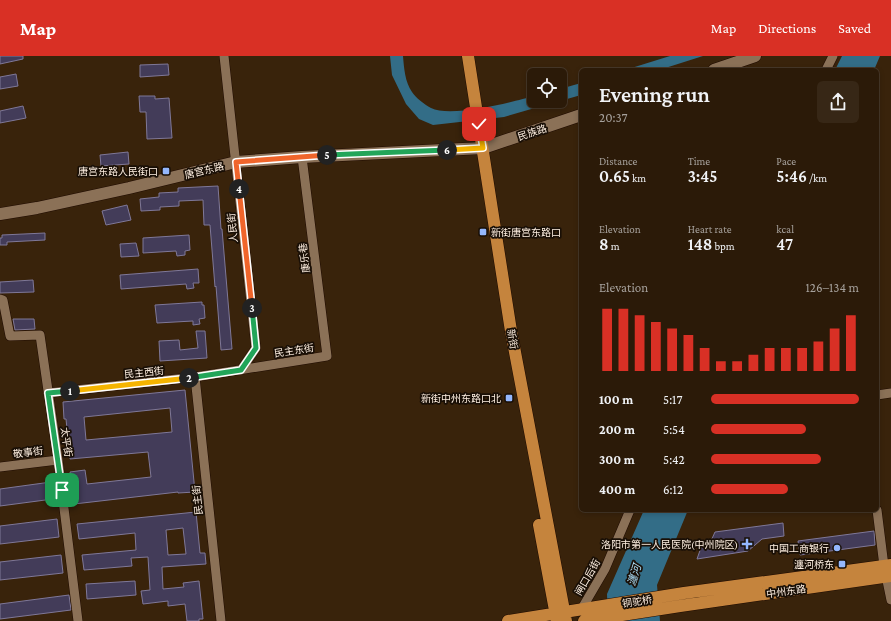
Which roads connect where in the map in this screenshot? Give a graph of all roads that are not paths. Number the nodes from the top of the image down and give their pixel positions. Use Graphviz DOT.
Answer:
graph roads {
  1 [pos="224,56"];
  2 [pos="460,56"];
  3 [pos="468,56"];
  4 [pos="756,56"];
  5 [pos="833,56"];
  6 [pos="720,68"];
  7 [pos="827,68"];
  8 [pos="471,98"];
  9 [pos="579,116"];
  10 [pos="479,148"];
  11 [pos="302,157"];
  12 [pos="236,162"];
  13 [pos="0,214"];
  14 [pos="0,299"];
  15 [pos="326,356"];
  16 [pos="241,370"];
  17 [pos="195,377"];
  18 [pos="48,393"];
  19 [pos="891,393"];
  20 [pos="879,395"];
  21 [pos="58,460"];
  22 [pos="0,467"];
  23 [pos="629,512"];
  24 [pos="877,512"];
  25 [pos="888,571"];
  26 [pos="684,593"];
  27 [pos="891,600"];
  28 [pos="680,606"];
  29 [pos="587,615"];
  30 [pos="560,617"];
  31 [pos="78,621"];
  32 [pos="221,621"];
  33 [pos="508,621"];
  1 -- 12 [label="street, 人民街"];
  2 -- 8 [label="main road, 新街"];
  3 -- 8 [label="main road, 新街"];
  4 -- 6 [label="street"];
  5 -- 7 [label="street"];
  8 -- 10 [label="main road, 新街"];
  9 -- 10 [label="street, 民族路"];
  10 -- 11 [label="street, 唐宫东路"];
  10 -- 30 [label="main road, 新街"];
  11 -- 12 [label="street, 唐宫东路"];
  11 -- 15 [label="street, 康乐巷"];
  12 -- 13 [label="street, 唐宫东路"];
  12 -- 16 [label="street, 人民街"];
  14 -- 18 [label="street, 太平街"];
  15 -- 16 [label="street, 民主东街"];
  16 -- 17 [label="street, 民主西街"];
  17 -- 18 [label="street, 民主西街"];
  17 -- 32 [label="street, 民主街"];
  18 -- 21 [label="street, 太平街"];
  19 -- 20 [label="street"];
  21 -- 22 [label="street, 敬事街"];
  21 -- 31 [label="street, 太平街"];
  23 -- 29 [label="street, 闸口后街"];
  24 -- 25 [label="street"];
  25 -- 26 [label="main road, 中州东路"];
  25 -- 27 [label="street"];
  25 -- 28 [label="main road, 中州东路"];
  26 -- 29 [label="main road, 铜驼桥"];
  28 -- 29 [label="main road, 铜驼桥"];
  29 -- 30 [label="main road"];
  30 -- 33 [label="main road"];
}
